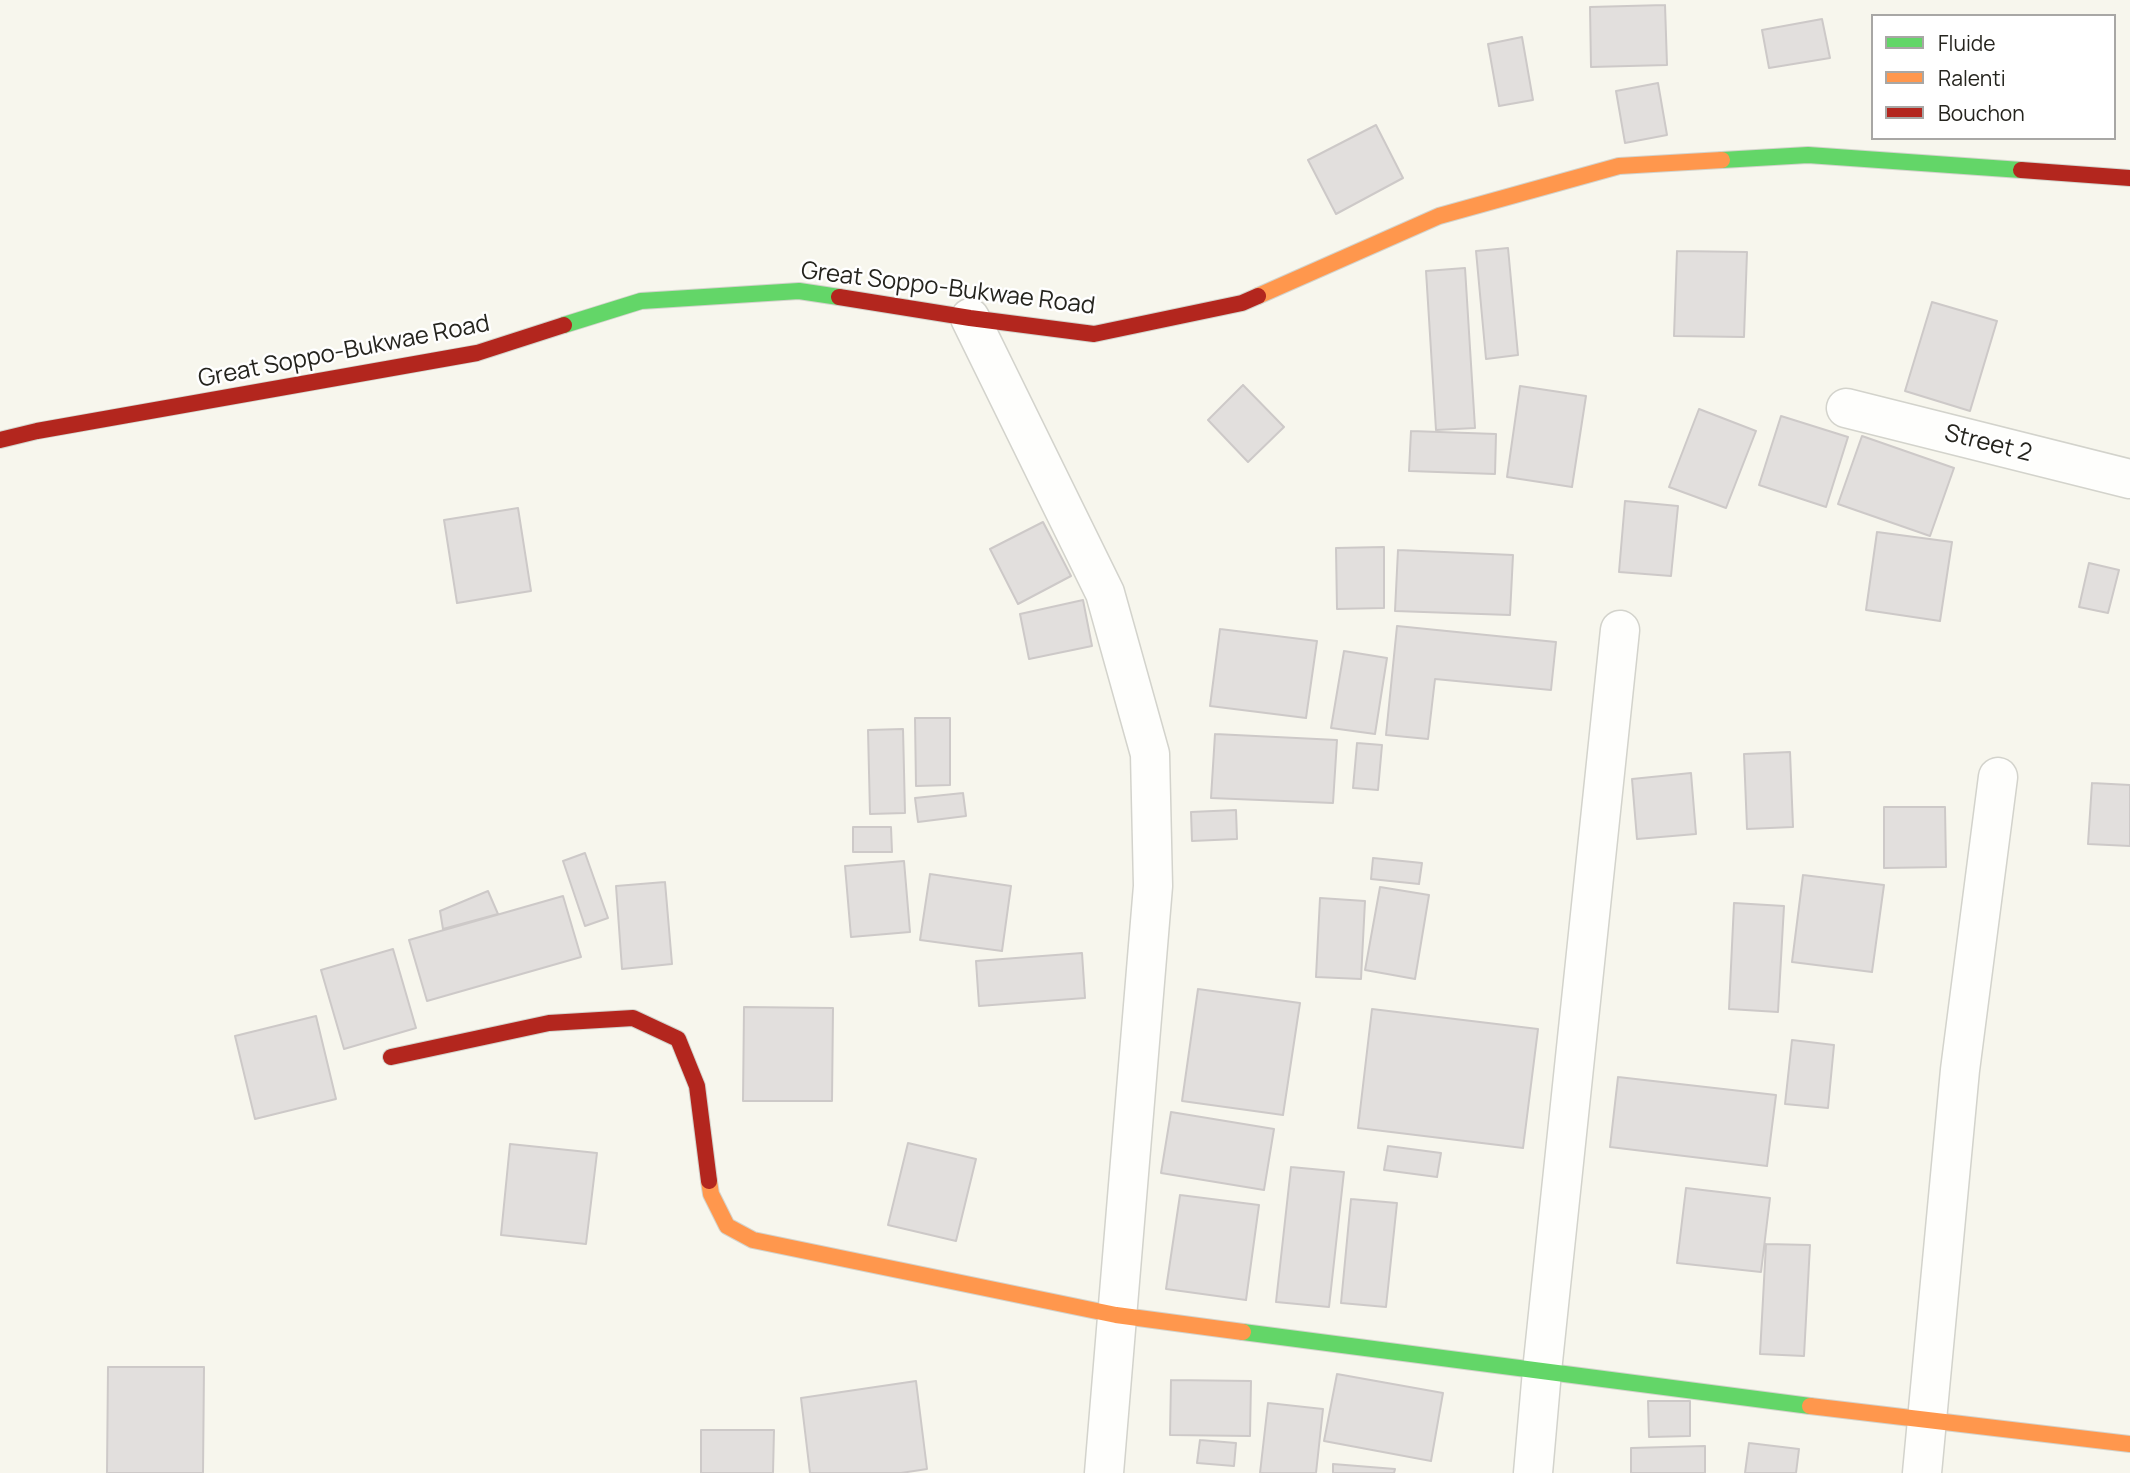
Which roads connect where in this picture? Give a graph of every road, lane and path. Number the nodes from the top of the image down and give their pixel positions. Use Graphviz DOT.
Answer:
graph roads {
  1 [pos="2130,178"];
  2 [pos="970,318"];
  3 [pos="1846,408"];
  4 [pos="0,440"];
  5 [pos="2130,479"];
  6 [pos="1620,630"];
  7 [pos="1998,777"];
  8 [pos="391,1057"];
  9 [pos="1115,1315"];
  10 [pos="1542,1371"];
  11 [pos="1927,1421"];
  12 [pos="2130,1444"];
  13 [pos="1104,1473"];
  14 [pos="1533,1473"];
  15 [pos="1922,1473"];
  1 -- 2 [label="street, Great Soppo-Bukwae Road"];
  2 -- 4 [label="street, Great Soppo-Bukwae Road"];
  2 -- 9 [label="street"];
  3 -- 5 [label="street, Street 2"];
  6 -- 10 [label="street"];
  7 -- 11 [label="street"];
  8 -- 9 [label="street"];
  9 -- 10 [label="street"];
  9 -- 13 [label="street"];
  10 -- 11 [label="street"];
  10 -- 14 [label="street"];
  11 -- 12 [label="street"];
  11 -- 15 [label="street"];
}
